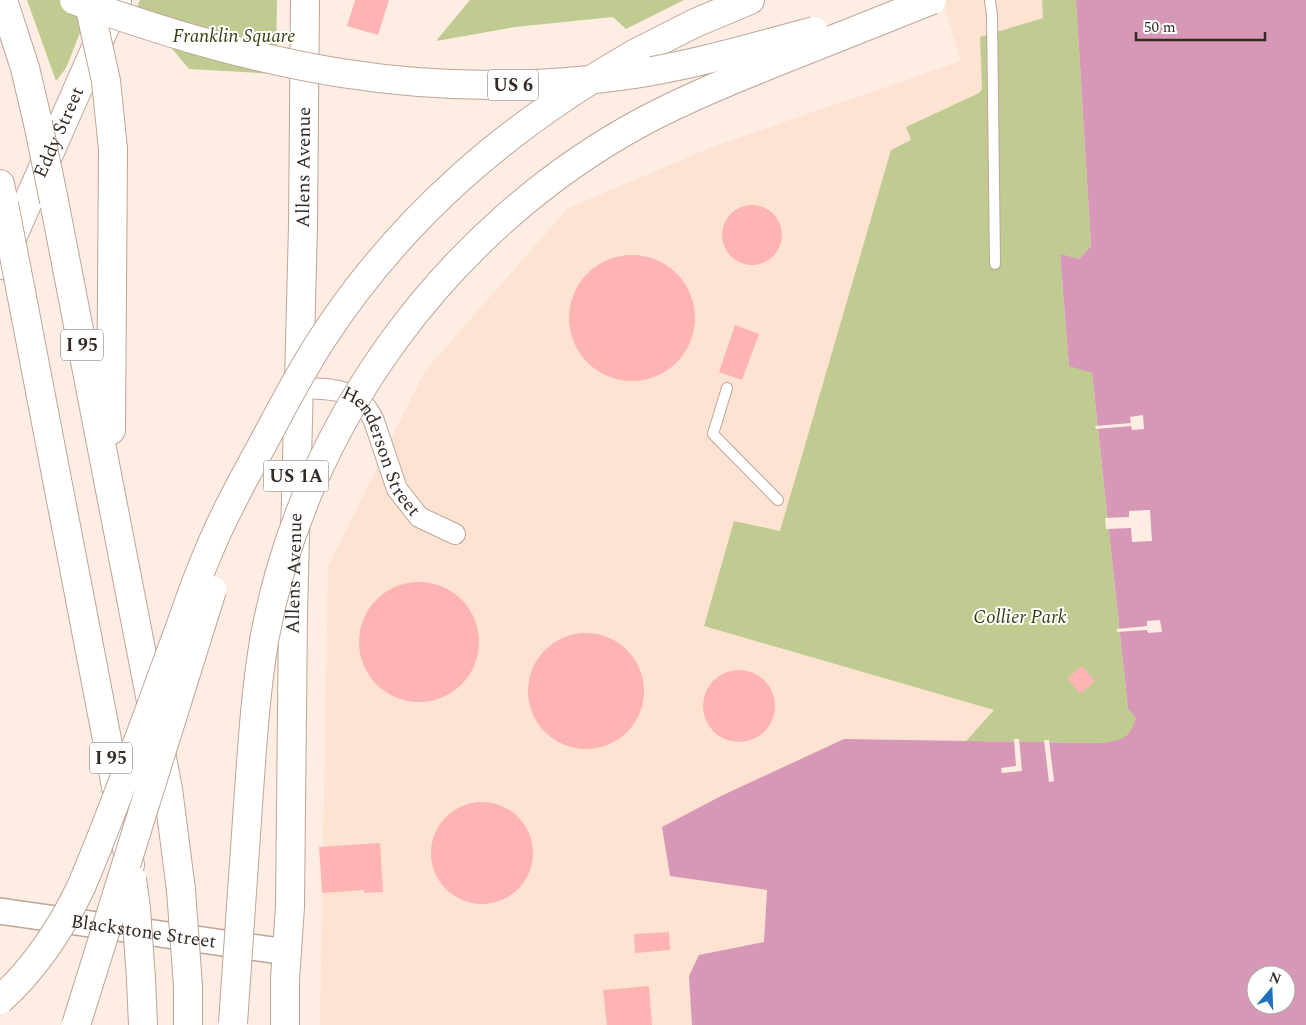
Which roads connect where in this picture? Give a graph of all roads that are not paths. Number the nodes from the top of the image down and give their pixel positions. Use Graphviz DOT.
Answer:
graph roads {
  1 [pos="2,0"];
  2 [pos="74,0"];
  3 [pos="88,0"];
  4 [pos="117,0"];
  5 [pos="305,0"];
  6 [pos="750,0"];
  7 [pos="926,0"];
  8 [pos="932,0"];
  9 [pos="990,0"];
  10 [pos="2,194"];
  11 [pos="994,264"];
  12 [pos="0,265"];
  13 [pos="299,388"];
  14 [pos="727,388"];
  15 [pos="261,447"];
  16 [pos="110,489"];
  17 [pos="778,500"];
  18 [pos="454,534"];
  19 [pos="0,911"];
  20 [pos="287,952"];
  21 [pos="0,1000"];
  22 [pos="233,1024"];
  23 [pos="76,1025"];
  24 [pos="143,1025"];
  25 [pos="188,1025"];
  26 [pos="285,1025"];
  1 -- 16 [label="main road, I 95, bridge"];
  2 -- 7 [label="main road, US 6, bridge"];
  3 -- 16 [label="main road, bridge"];
  4 -- 12 [label="main road, Eddy Street"];
  5 -- 13 [label="main road, Allens Avenue / US 1A"];
  6 -- 15 [label="main road, bridge"];
  8 -- 22 [label="main road, bridge"];
  9 -- 11 [label="lane"];
  10 -- 24 [label="main road, I 95, bridge"];
  13 -- 18 [label="street, Henderson Street"];
  13 -- 20 [label="main road, Allens Avenue / US 1A"];
  14 -- 17 [label="lane"];
  15 -- 21 [label="main road, bridge"];
  15 -- 23 [label="main road, bridge"];
  16 -- 25 [label="main road, I 95, bridge"];
  19 -- 20 [label="street, Blackstone Street"];
  20 -- 26 [label="main road, Allens Avenue / US 1A"];
}
